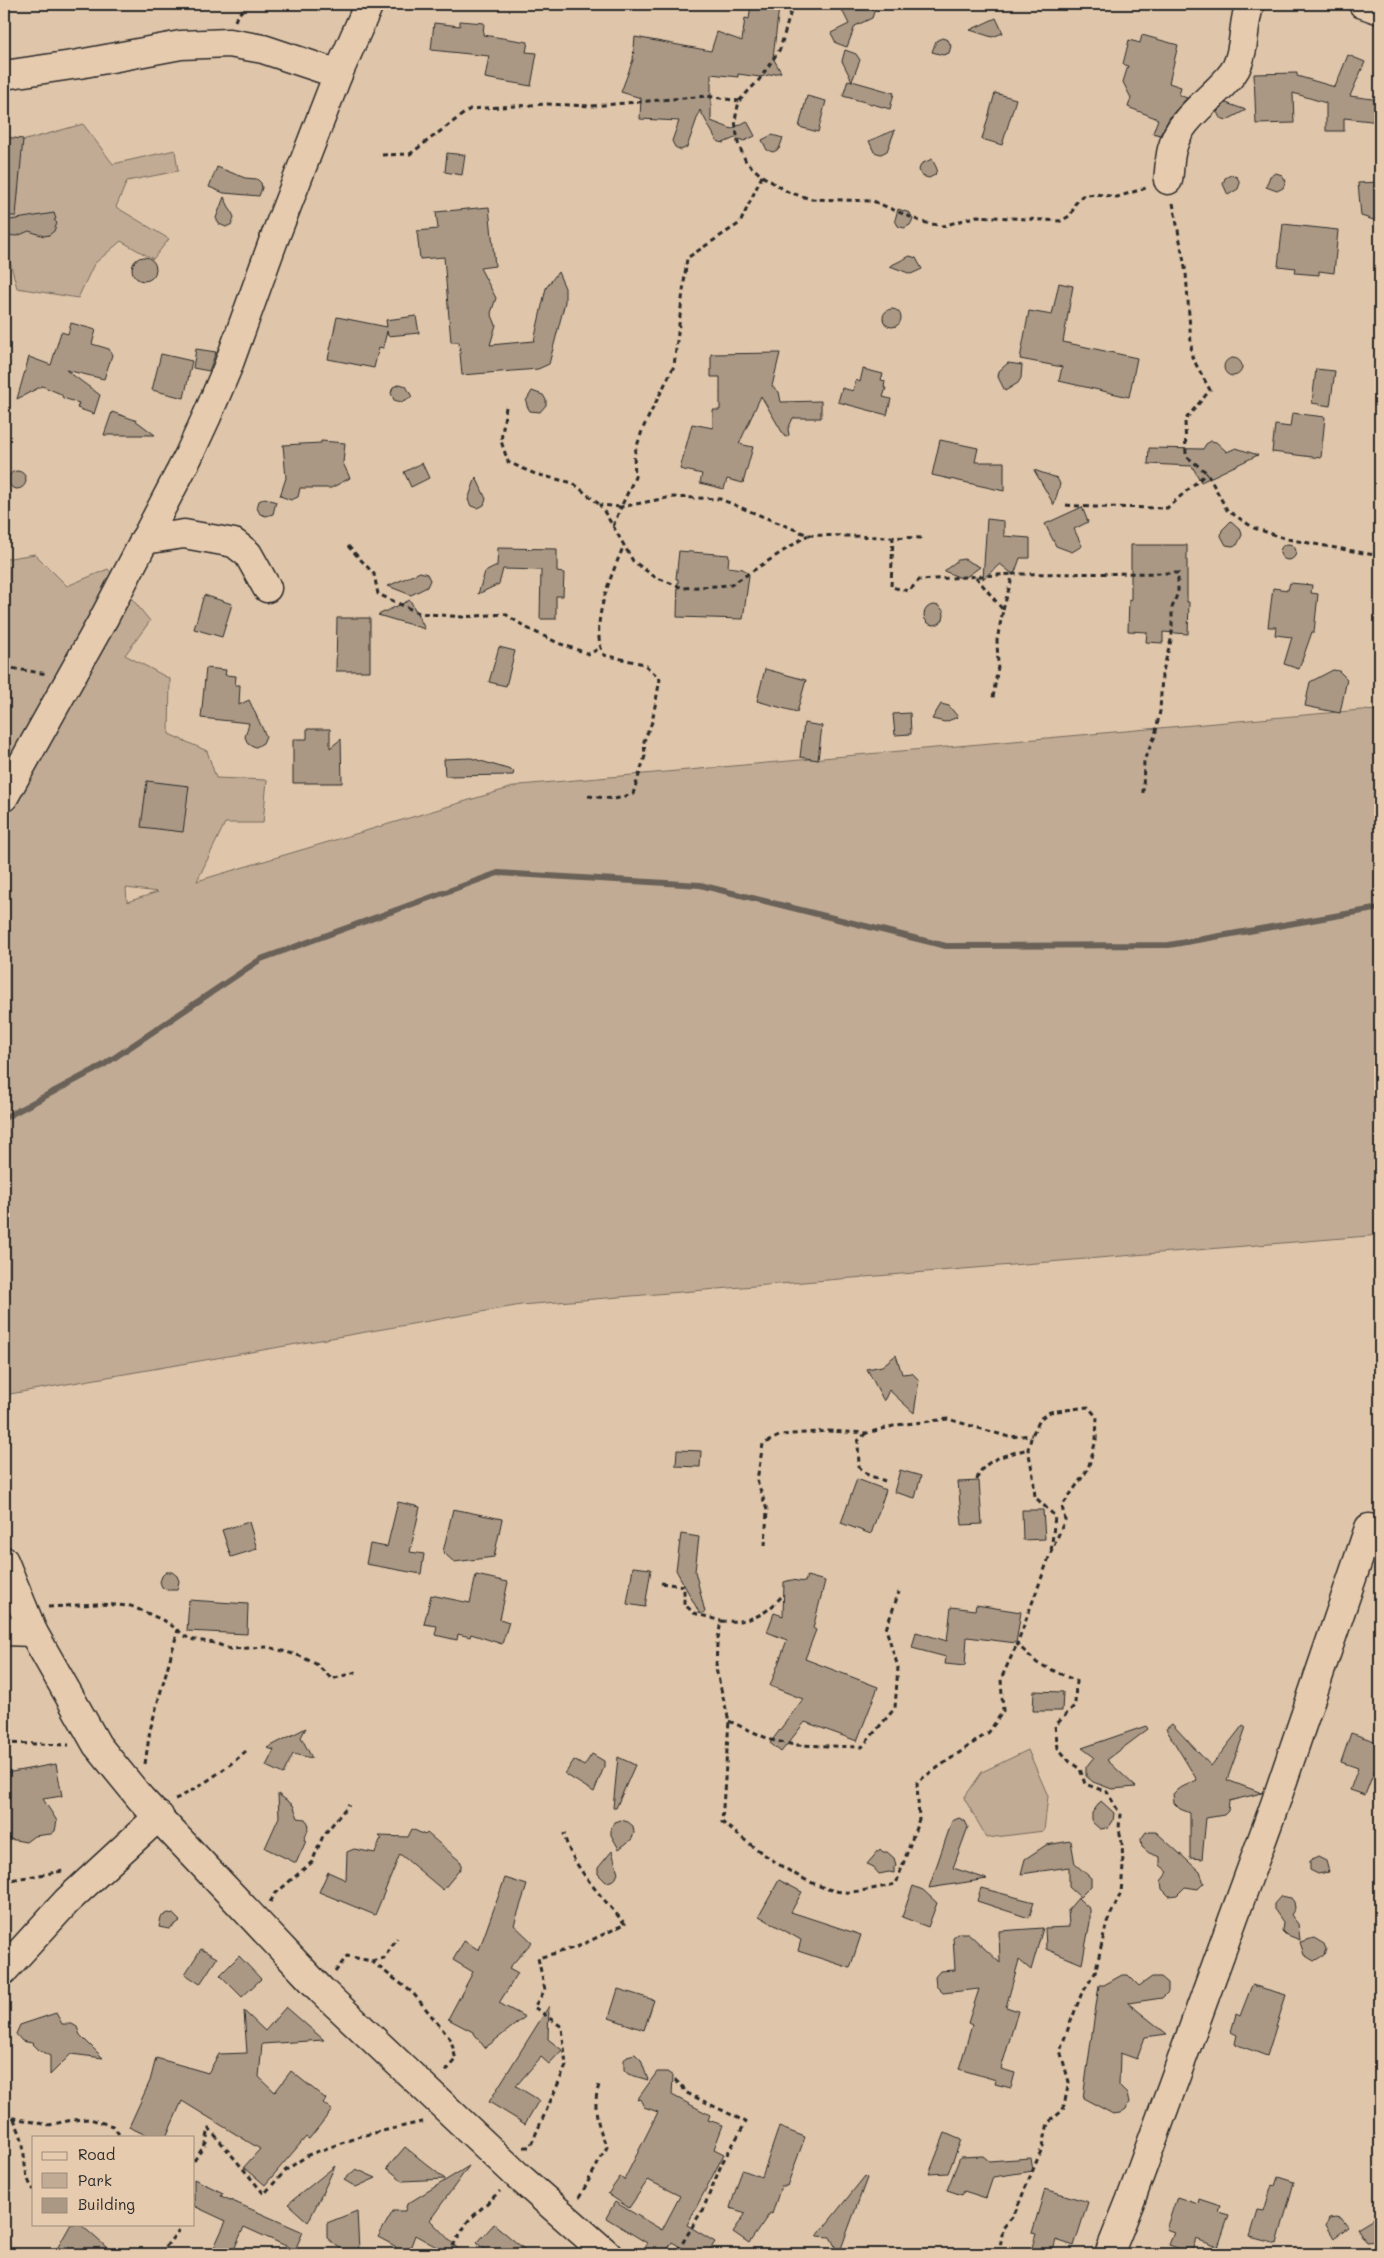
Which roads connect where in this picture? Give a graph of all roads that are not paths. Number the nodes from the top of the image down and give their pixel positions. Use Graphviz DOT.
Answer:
graph roads {
  1 [pos="369,4"];
  2 [pos="1250,4"];
  3 [pos="1363,4"];
  4 [pos="1380,10"];
  5 [pos="338,74"];
  6 [pos="4,75"];
  7 [pos="1168,180"];
  8 [pos="144,540"];
  9 [pos="267,588"];
  10 [pos="4,796"];
  11 [pos="1369,1528"];
  12 [pos="4,1561"];
  13 [pos="4,1631"];
  14 [pos="33,1632"];
  15 [pos="150,1808"];
  16 [pos="4,1970"];
  17 [pos="607,2254"];
  18 [pos="1109,2254"];
  1 -- 5 [label="street"];
  2 -- 7 [label="street"];
  3 -- 4 [label="street"];
  5 -- 6 [label="street"];
  5 -- 8 [label="street"];
  8 -- 9 [label="street"];
  8 -- 10 [label="street"];
  11 -- 18 [label="street"];
  12 -- 14 [label="street"];
  13 -- 14 [label="street"];
  14 -- 15 [label="street"];
  15 -- 16 [label="street"];
  15 -- 17 [label="street"];
}
